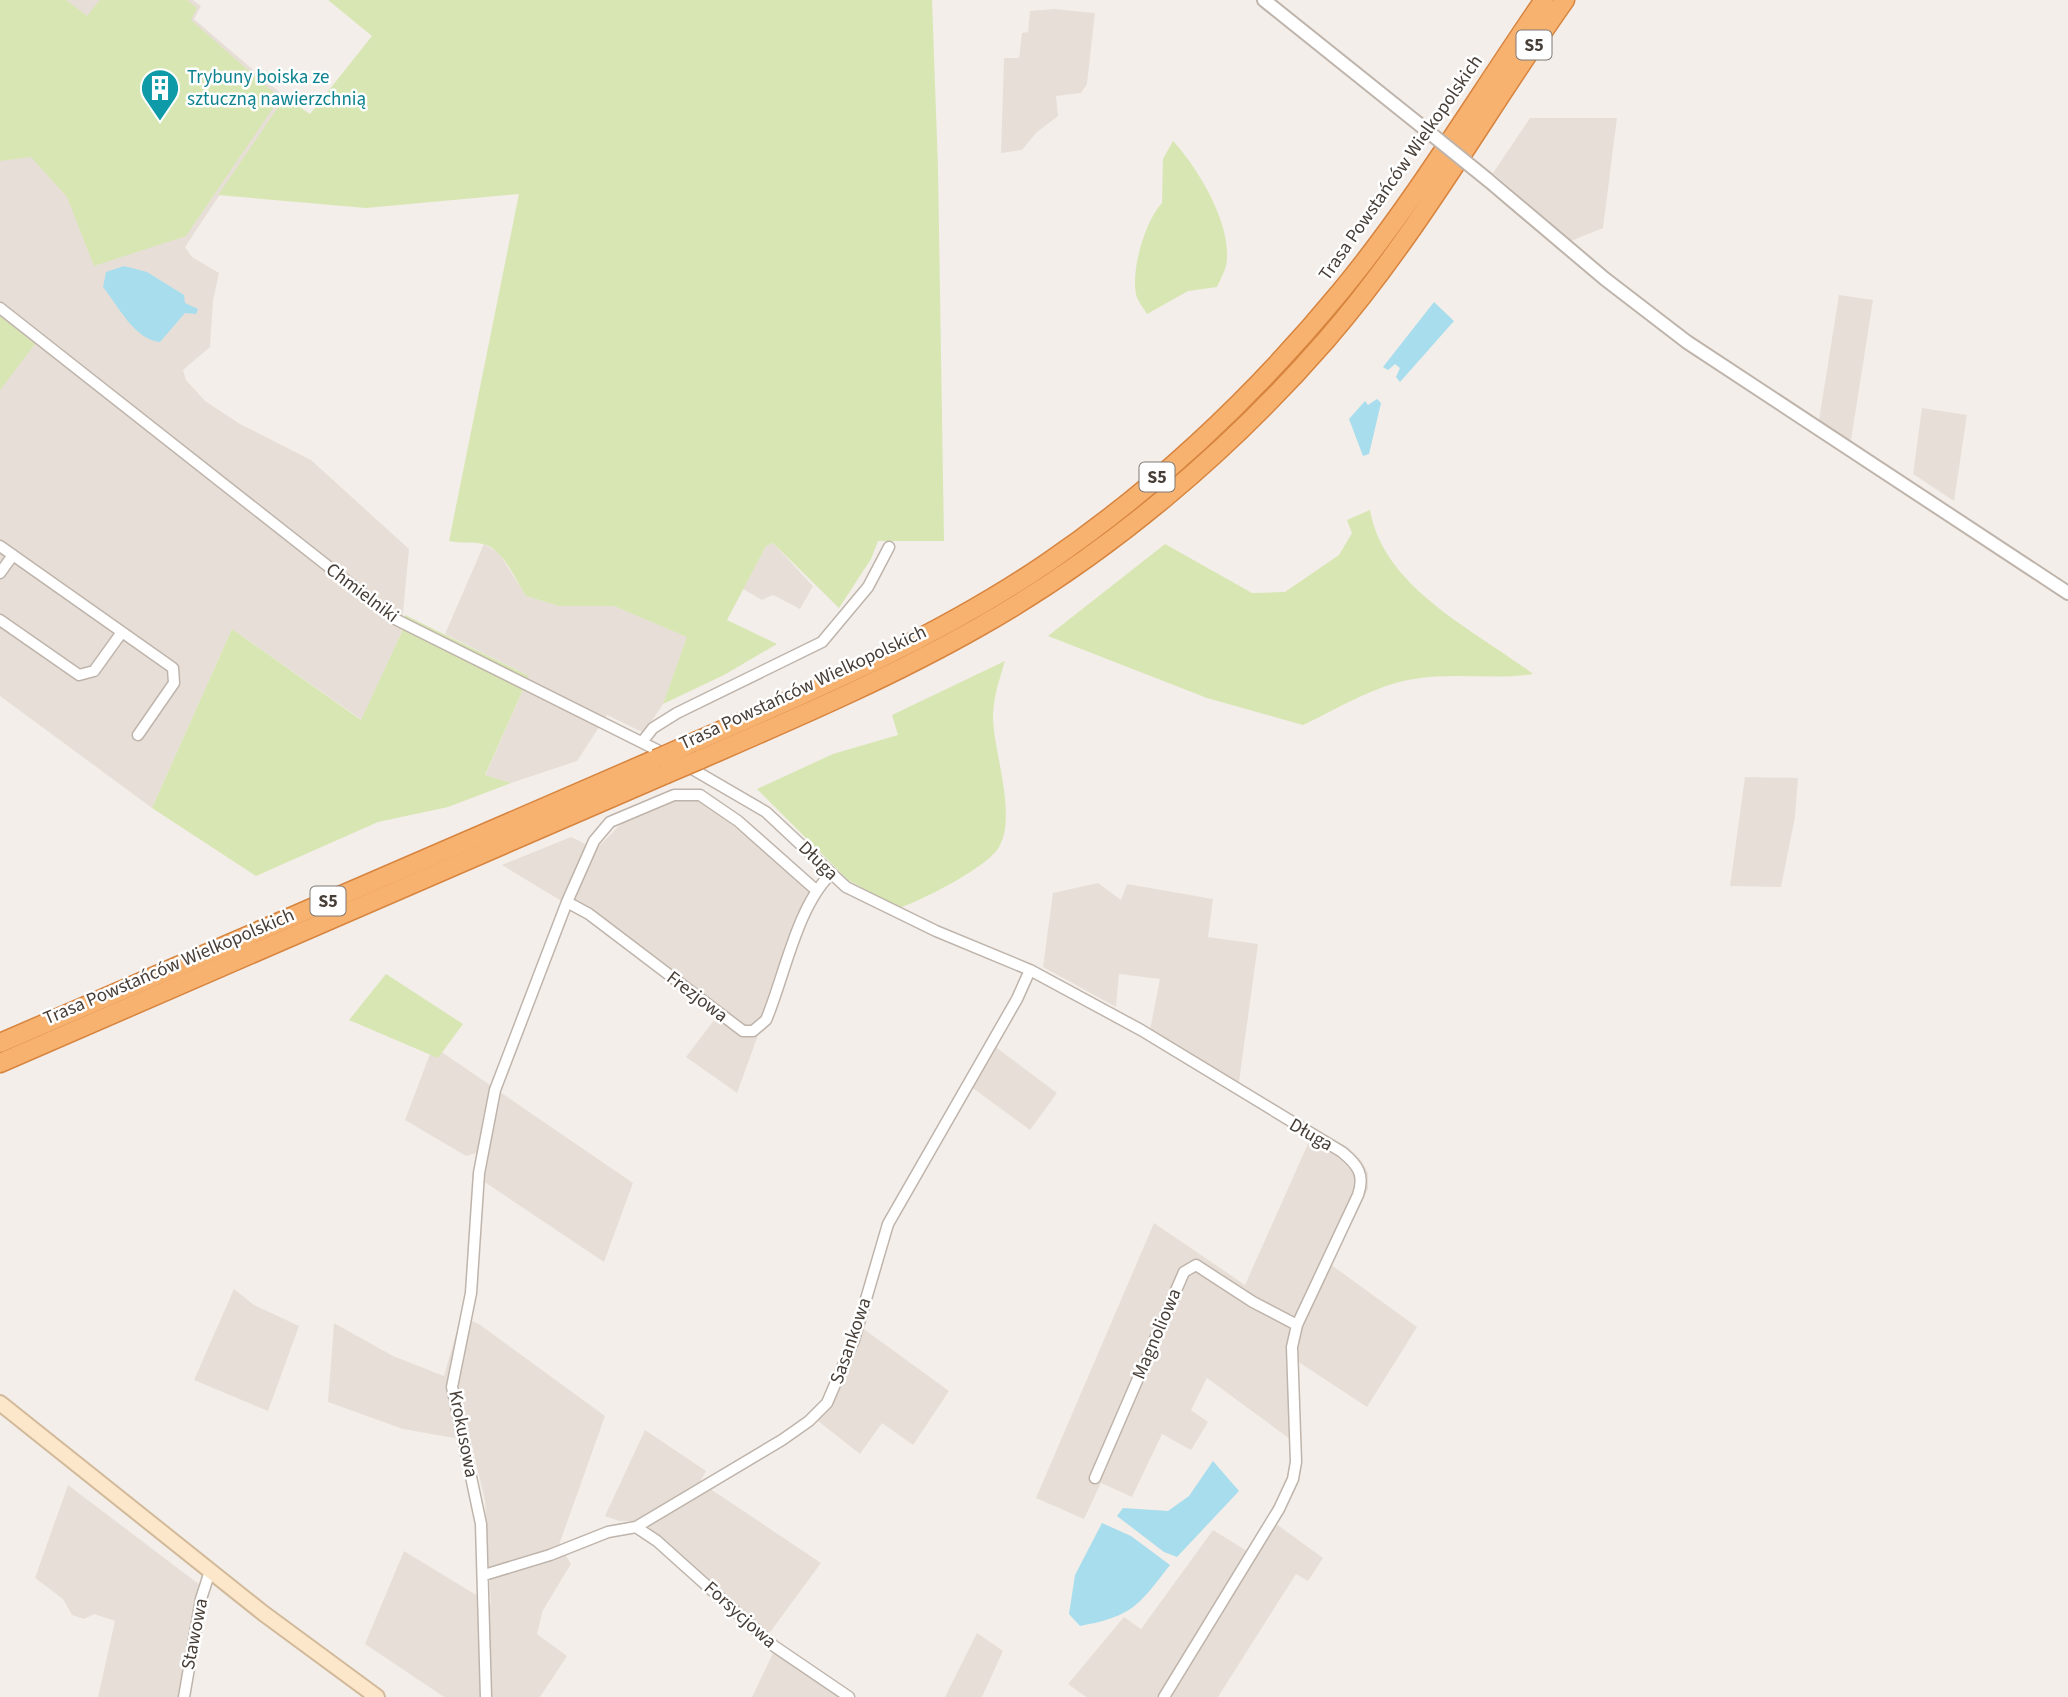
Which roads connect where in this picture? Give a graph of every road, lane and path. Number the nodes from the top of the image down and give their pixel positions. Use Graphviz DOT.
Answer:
graph roads {
  1 [pos="1264,0"];
  2 [pos="1544,0"];
  3 [pos="1565,0"];
  4 [pos="0,308"];
  5 [pos="0,546"];
  6 [pos="889,547"];
  7 [pos="13,555"];
  8 [pos="0,573"];
  9 [pos="2068,593"];
  10 [pos="0,620"];
  11 [pos="122,632"];
  12 [pos="138,735"];
  13 [pos="642,742"];
  14 [pos="694,752"];
  15 [pos="661,767"];
  16 [pos="766,812"];
  17 [pos="831,874"];
  18 [pos="817,891"];
  19 [pos="567,902"];
  20 [pos="1030,970"];
  21 [pos="0,1042"];
  22 [pos="0,1063"];
  23 [pos="1297,1325"];
  24 [pos="0,1403"];
  25 [pos="1095,1478"];
  26 [pos="636,1527"];
  27 [pos="210,1571"];
  28 [pos="484,1575"];
  29 [pos="184,1697"];
  30 [pos="377,1697"];
  31 [pos="486,1697"];
  32 [pos="849,1697"];
  33 [pos="1164,1697"];
  1 -- 9 [label="street, bridge"];
  2 -- 14 [label="highway, Trasa Powstańców Wielkopolskich / S5"];
  3 -- 14 [label="highway, Trasa Powstańców Wielkopolskich / S5"];
  4 -- 13 [label="street, Chmielniki"];
  5 -- 7 [label="street"];
  6 -- 13 [label="street"];
  7 -- 8 [label="street"];
  7 -- 11 [label="street"];
  10 -- 11 [label="street"];
  11 -- 12 [label="street"];
  13 -- 16 [label="street, Chmielniki"];
  14 -- 15 [label="highway, Trasa Powstańców Wielkopolskich / S5, bridge"];
  15 -- 21 [label="highway, Trasa Powstańców Wielkopolskich / S5"];
  15 -- 22 [label="highway, Trasa Powstańców Wielkopolskich / S5"];
  16 -- 17 [label="street, Długa"];
  17 -- 18 [label="street, Frezjowa"];
  17 -- 20 [label="street, Długa"];
  18 -- 19 [label="street, Krokusowa"];
  18 -- 19 [label="street, Frezjowa"];
  19 -- 28 [label="street, Krokusowa"];
  20 -- 23 [label="street, Długa"];
  20 -- 26 [label="street, Sasankowa"];
  23 -- 25 [label="street, Magnoliowa"];
  23 -- 33 [label="street, Długa"];
  24 -- 27 [label="main road"];
  26 -- 28 [label="street, Sasankowa"];
  26 -- 32 [label="street, Forsycjowa"];
  27 -- 29 [label="street, Stawowa"];
  27 -- 30 [label="main road"];
  28 -- 31 [label="street, Krokusowa"];
}
